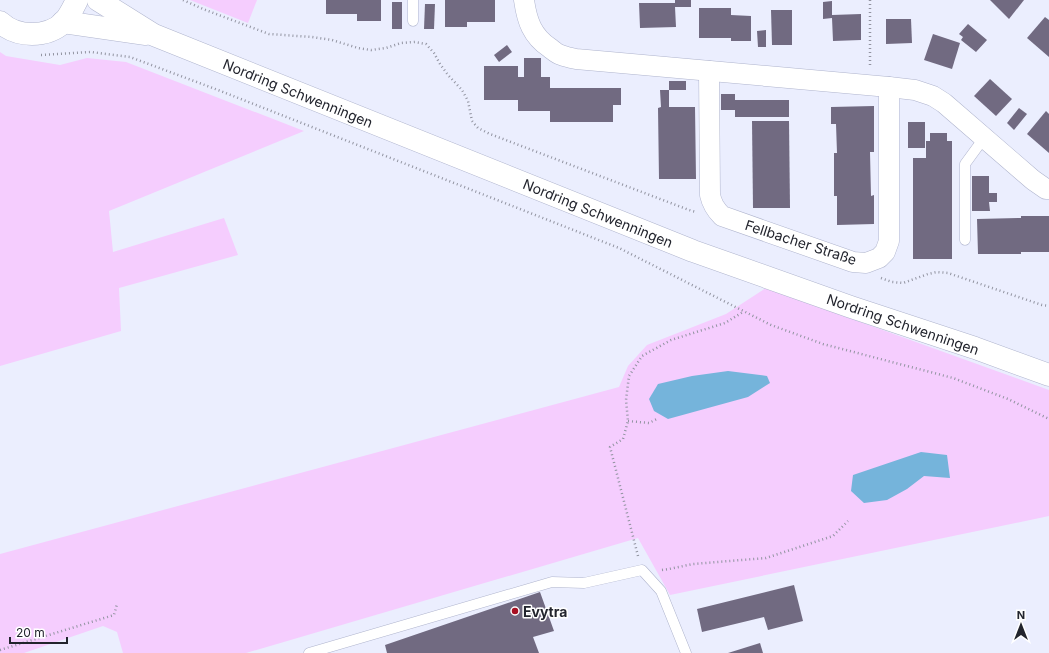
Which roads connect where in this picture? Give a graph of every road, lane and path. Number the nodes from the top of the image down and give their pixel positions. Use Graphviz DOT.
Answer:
graph roads {
  1 [pos="76,0"];
  2 [pos="98,0"];
  3 [pos="183,0"];
  4 [pos="413,0"];
  5 [pos="524,0"];
  6 [pos="870,0"];
  7 [pos="413,21"];
  8 [pos="0,22"];
  9 [pos="63,22"];
  10 [pos="154,35"];
  11 [pos="37,54"];
  12 [pos="709,71"];
  13 [pos="880,86"];
  14 [pos="984,138"];
  15 [pos="1049,189"];
  16 [pos="716,210"];
  17 [pos="965,240"];
  18 [pos="866,263"];
  19 [pos="1049,306"];
  20 [pos="744,311"];
  21 [pos="1049,375"];
  22 [pos="656,419"];
  23 [pos="1049,419"];
  24 [pos="628,422"];
  25 [pos="848,521"];
  26 [pos="642,570"];
  27 [pos="117,604"];
  28 [pos="0,650"];
  29 [pos="309,653"];
  30 [pos="686,653"];
  1 -- 9 [label="main road"];
  2 -- 10 [label="main road, Nordring Schwenningen"];
  3 -- 16 [label="path"];
  4 -- 7 [label="lane"];
  5 -- 12 [label="street"];
  6 -- 13 [label="path"];
  8 -- 9 [label="main road"];
  9 -- 10 [label="main road, Nordring Schwenningen"];
  10 -- 21 [label="main road, Nordring Schwenningen"];
  11 -- 20 [label="path"];
  12 -- 13 [label="street"];
  12 -- 16 [label="street"];
  13 -- 14 [label="street"];
  13 -- 18 [label="street, Fellbacher Straße"];
  14 -- 15 [label="street"];
  14 -- 17 [label="lane"];
  16 -- 18 [label="street, Fellbacher Straße"];
  18 -- 19 [label="path"];
  20 -- 23 [label="path"];
  20 -- 24 [label="path"];
  22 -- 24 [label="path"];
  24 -- 26 [label="path"];
  25 -- 26 [label="path"];
  26 -- 29 [label="lane"];
  26 -- 30 [label="lane"];
  27 -- 28 [label="path"];
}
